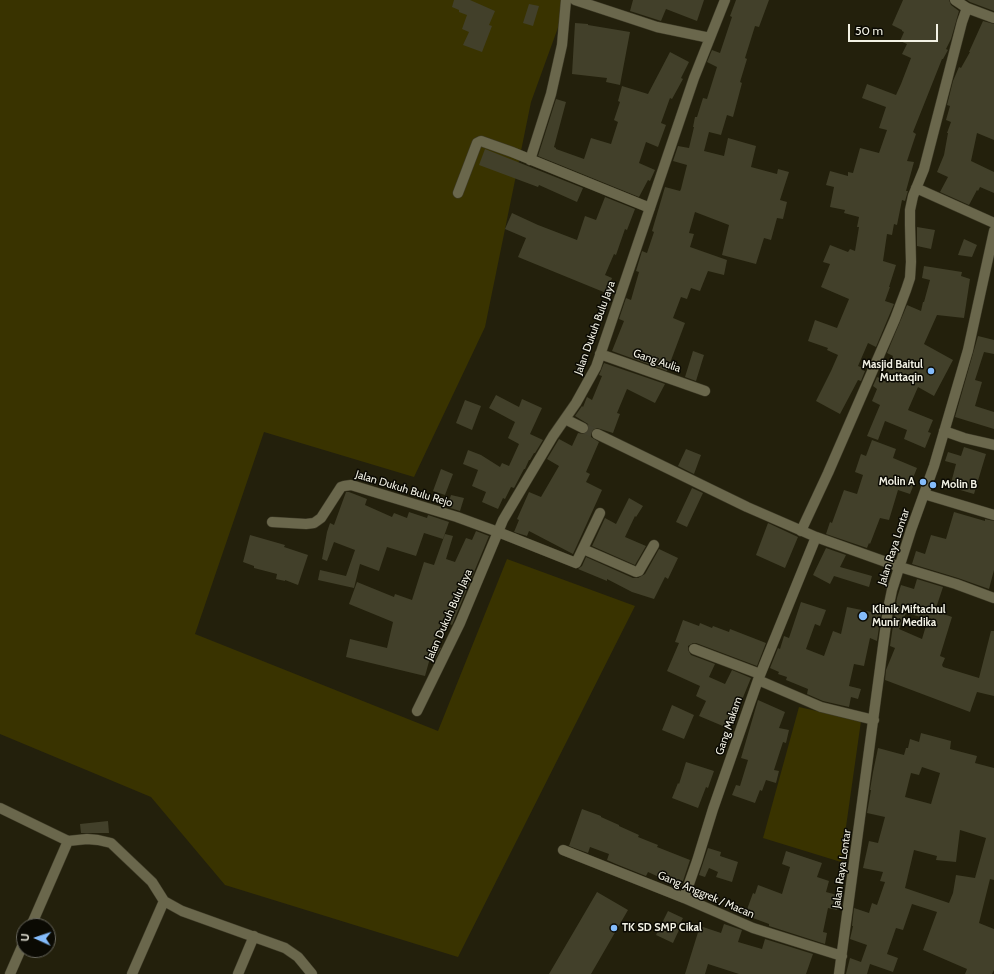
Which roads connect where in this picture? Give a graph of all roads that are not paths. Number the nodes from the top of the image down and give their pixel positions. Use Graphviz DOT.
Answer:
graph roads {
  1 [pos="566,0"];
  2 [pos="575,0"];
  3 [pos="725,0"];
  4 [pos="955,0"];
  5 [pos="968,8"];
  6 [pos="994,18"];
  7 [pos="710,38"];
  8 [pos="530,160"];
  9 [pos="916,188"];
  10 [pos="458,193"];
  11 [pos="650,208"];
  12 [pos="994,223"];
  13 [pos="993,235"];
  14 [pos="600,354"];
  15 [pos="705,391"];
  16 [pos="565,419"];
  17 [pos="583,428"];
  18 [pos="944,431"];
  19 [pos="597,434"];
  20 [pos="994,445"];
  21 [pos="924,494"];
  22 [pos="600,513"];
  23 [pos="994,515"];
  24 [pos="272,522"];
  25 [pos="801,531"];
  26 [pos="498,532"];
  27 [pos="816,537"];
  28 [pos="654,545"];
  29 [pos="583,549"];
  30 [pos="900,567"];
  31 [pos="994,598"];
  32 [pos="694,649"];
  33 [pos="759,677"];
  34 [pos="417,711"];
  35 [pos="874,720"];
  36 [pos="0,808"];
  37 [pos="68,841"];
  38 [pos="563,850"];
  39 [pos="684,898"];
  40 [pos="164,901"];
  41 [pos="34,918"];
  42 [pos="254,936"];
  43 [pos="842,956"];
  44 [pos="17,958"];
  45 [pos="10,974"];
  46 [pos="132,974"];
  47 [pos="238,974"];
  48 [pos="312,974"];
  49 [pos="839,974"];
  1 -- 8 [label="street"];
  2 -- 7 [label="street"];
  3 -- 7 [label="street, Jalan Dukuh Bulu Jaya"];
  4 -- 5 [label="street"];
  5 -- 6 [label="street"];
  5 -- 9 [label="street"];
  7 -- 11 [label="street, Jalan Dukuh Bulu Jaya"];
  8 -- 10 [label="street"];
  8 -- 11 [label="street"];
  9 -- 12 [label="street"];
  9 -- 25 [label="street"];
  11 -- 14 [label="street, Jalan Dukuh Bulu Jaya"];
  13 -- 18 [label="street, Jalan Raya Lontar"];
  14 -- 15 [label="street, Gang Aulia"];
  14 -- 16 [label="street, Jalan Dukuh Bulu Jaya"];
  16 -- 17 [label="street"];
  16 -- 26 [label="street, Jalan Dukuh Bulu Jaya"];
  18 -- 20 [label="street"];
  18 -- 21 [label="street, Jalan Raya Lontar"];
  19 -- 25 [label="street"];
  21 -- 23 [label="street"];
  21 -- 30 [label="street, Jalan Raya Lontar"];
  22 -- 29 [label="street"];
  24 -- 26 [label="street, Jalan Dukuh Bulu Rejo"];
  25 -- 27 [label="street"];
  26 -- 29 [label="street"];
  26 -- 34 [label="street, Jalan Dukuh Bulu Jaya"];
  27 -- 30 [label="street"];
  27 -- 33 [label="street, Gang Makam"];
  28 -- 29 [label="street"];
  30 -- 31 [label="street"];
  30 -- 35 [label="street, Jalan Raya Lontar"];
  32 -- 33 [label="street"];
  33 -- 35 [label="street"];
  33 -- 39 [label="street, Gang Makam"];
  35 -- 43 [label="street, Jalan Raya Lontar"];
  36 -- 37 [label="street"];
  37 -- 40 [label="street"];
  37 -- 41 [label="street"];
  38 -- 39 [label="street, Gang Anggrek / Macan"];
  39 -- 43 [label="street, Gang Anggrek / Macan"];
  40 -- 42 [label="street"];
  40 -- 46 [label="street"];
  42 -- 47 [label="street"];
  42 -- 48 [label="street"];
  43 -- 49 [label="street, Jalan Raya Lontar"];
  44 -- 45 [label="street"];
}
